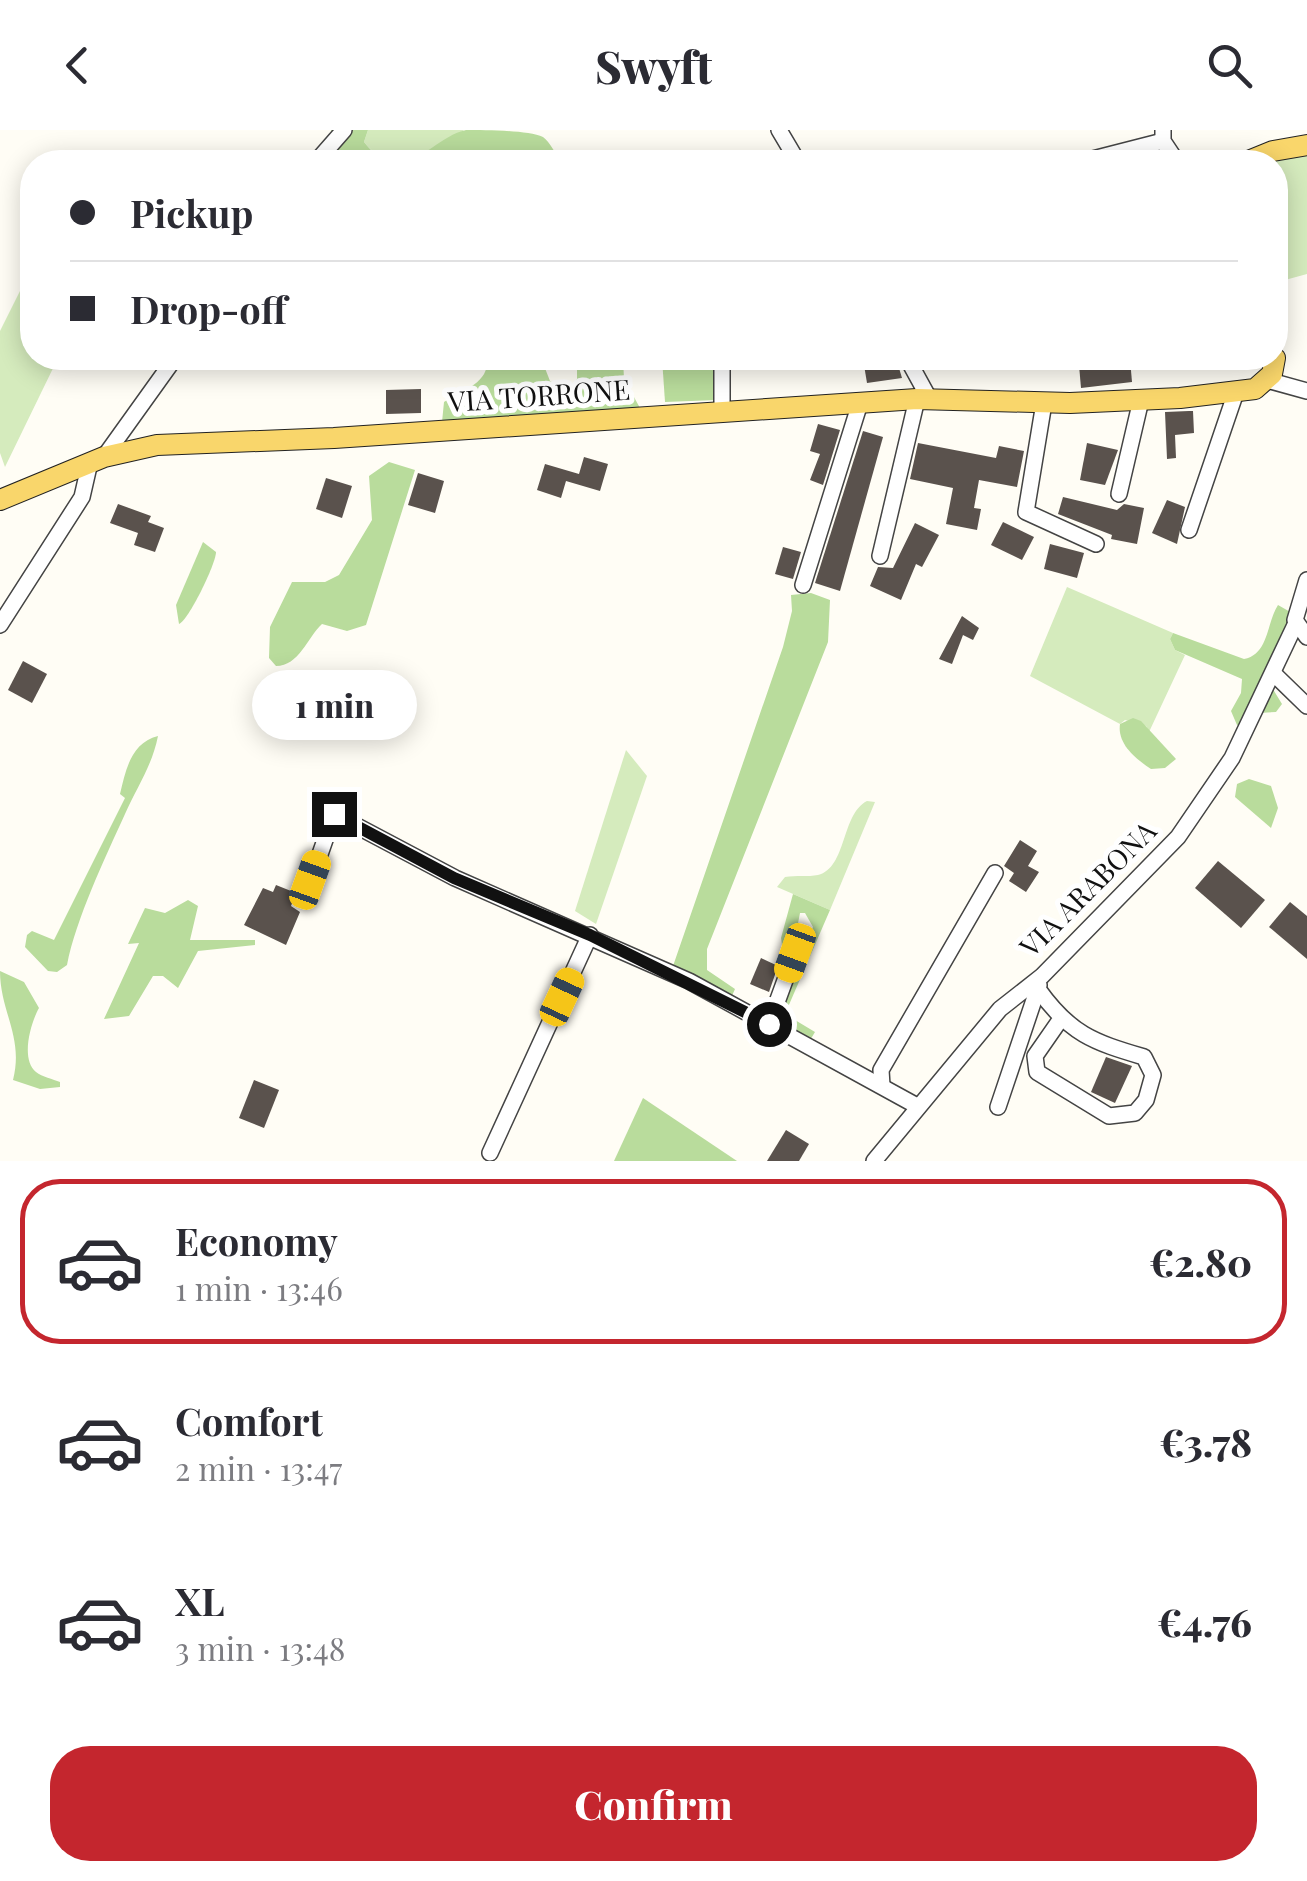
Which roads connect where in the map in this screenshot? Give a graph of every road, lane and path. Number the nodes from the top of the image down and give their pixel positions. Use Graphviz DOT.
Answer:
graph roads {
  1 [pos="344,130"];
  2 [pos="1163,136"];
  3 [pos="1307,145"];
  4 [pos="326,150"];
  5 [pos="1119,150"];
  6 [pos="1279,150"];
  7 [pos="166,370"];
  8 [pos="722,370"];
  9 [pos="912,370"];
  10 [pos="1271,370"];
  11 [pos="1267,380"];
  12 [pos="1307,391"];
  13 [pos="1236,392"];
  14 [pos="923,400"];
  15 [pos="1141,400"];
  16 [pos="1044,402"];
  17 [pos="860,403"];
  18 [pos="722,412"];
  19 [pos="97,460"];
  20 [pos="1119,494"];
  21 [pos="0,500"];
  22 [pos="891,516"];
  23 [pos="908,524"];
  24 [pos="1189,530"];
  25 [pos="1096,544"];
  26 [pos="880,556"];
  27 [pos="1307,580"];
  28 [pos="802,586"];
  29 [pos="1296,624"];
  30 [pos="0,625"];
  31 [pos="1307,637"];
  32 [pos="1274,674"];
  33 [pos="1307,706"];
  34 [pos="995,873"];
  35 [pos="310,880"];
  36 [pos="590,935"];
  37 [pos="795,953"];
  38 [pos="1040,983"];
  39 [pos="1060,1020"];
  40 [pos="769,1024"];
  41 [pos="882,1086"];
  42 [pos="917,1106"];
  43 [pos="998,1107"];
  44 [pos="490,1153"];
  45 [pos="874,1161"];
  1 -- 4 [label="street"];
  2 -- 5 [label="street"];
  3 -- 6 [label="main road"];
  7 -- 19 [label="street"];
  8 -- 18 [label="street"];
  9 -- 14 [label="street"];
  10 -- 11 [label="main road"];
  11 -- 12 [label="street"];
  11 -- 13 [label="main road, VIA TORRONE"];
  13 -- 15 [label="main road, VIA TORRONE"];
  13 -- 24 [label="street"];
  14 -- 16 [label="main road, VIA TORRONE"];
  14 -- 17 [label="main road, VIA TORRONE"];
  14 -- 22 [label="street"];
  15 -- 16 [label="main road, VIA TORRONE"];
  15 -- 20 [label="street"];
  16 -- 25 [label="street"];
  17 -- 18 [label="main road, VIA TORRONE"];
  17 -- 28 [label="street"];
  18 -- 19 [label="main road, VIA TORRONE"];
  19 -- 21 [label="main road, VIA TORRONE"];
  19 -- 30 [label="street"];
  22 -- 23 [label="street"];
  22 -- 26 [label="street"];
  27 -- 29 [label="street, VIA ARABONA"];
  29 -- 31 [label="street"];
  29 -- 32 [label="street, VIA ARABONA"];
  32 -- 33 [label="street"];
  32 -- 38 [label="street, VIA ARABONA"];
  34 -- 41 [label="street"];
  35 -- 36 [label="street"];
  36 -- 40 [label="street"];
  36 -- 44 [label="street"];
  37 -- 40 [label="street"];
  38 -- 39 [label="street"];
  38 -- 42 [label="street, VIA ARABONA"];
  38 -- 43 [label="street"];
  39 -- 39 [label="street"];
  40 -- 41 [label="street"];
  41 -- 42 [label="street"];
  42 -- 45 [label="street, VIA ARABONA"];
}
